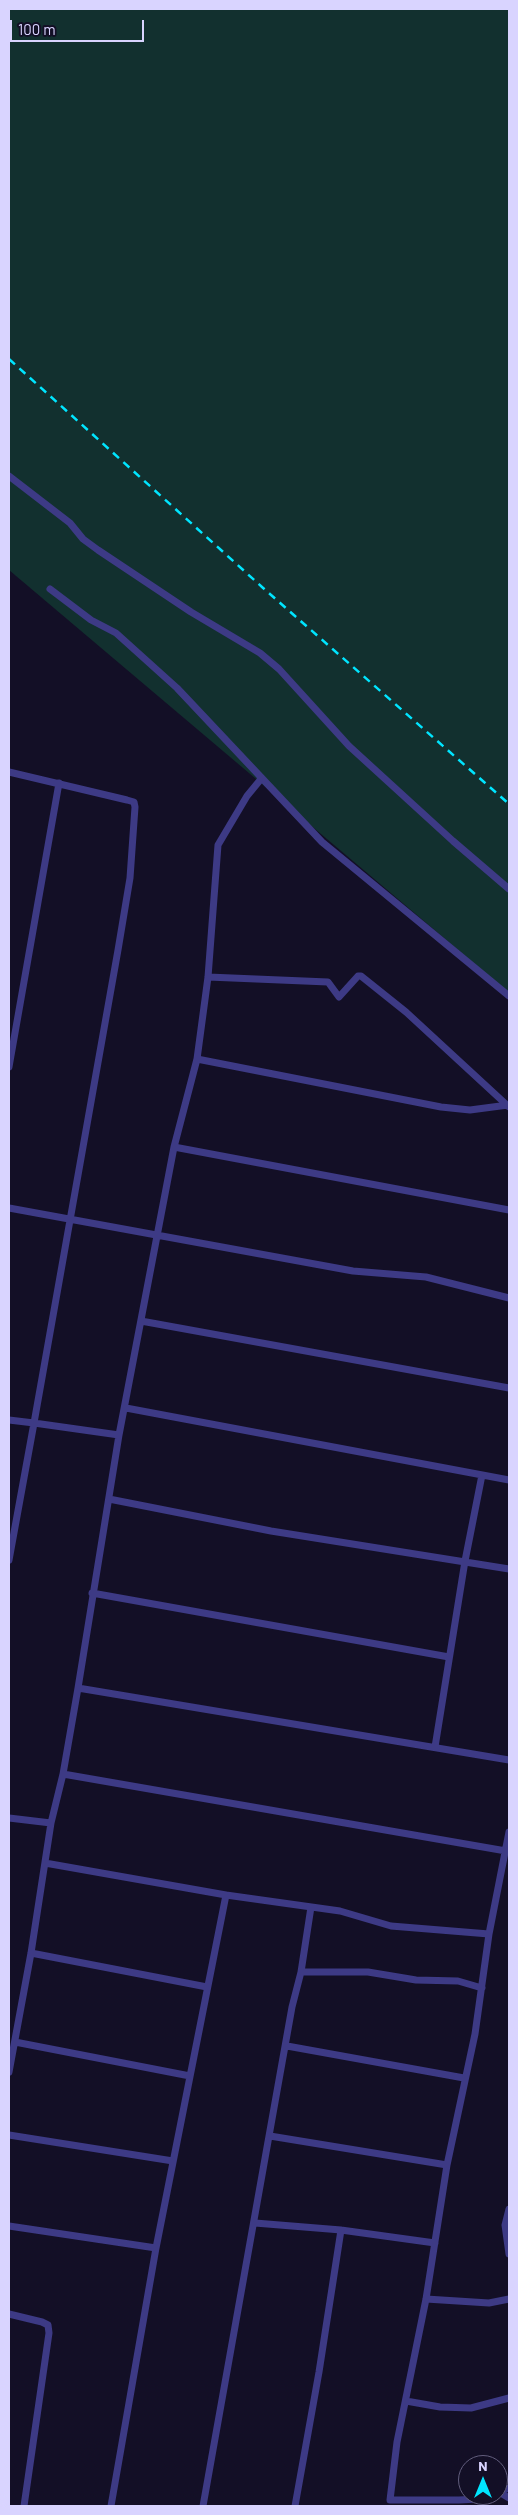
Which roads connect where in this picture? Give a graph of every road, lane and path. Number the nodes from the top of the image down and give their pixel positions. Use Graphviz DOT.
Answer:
graph roads {
  1 [pos="9,476"];
  2 [pos="50,589"];
  3 [pos="9,772"];
  4 [pos="261,778"];
  5 [pos="59,783"];
  6 [pos="509,889"];
  7 [pos="208,977"];
  8 [pos="509,996"];
  9 [pos="197,1059"];
  10 [pos="9,1067"];
  11 [pos="508,1106"];
  12 [pos="174,1147"];
  13 [pos="9,1208"];
  14 [pos="509,1210"];
  15 [pos="69,1218"];
  16 [pos="157,1236"];
  17 [pos="509,1298"];
  18 [pos="142,1321"];
  19 [pos="509,1388"];
  20 [pos="126,1408"];
  21 [pos="9,1420"];
  22 [pos="34,1423"];
  23 [pos="119,1435"];
  24 [pos="482,1475"];
  25 [pos="509,1480"];
  26 [pos="109,1499"];
  27 [pos="9,1560"];
  28 [pos="465,1561"];
  29 [pos="509,1569"];
  30 [pos="92,1593"];
  31 [pos="449,1657"];
  32 [pos="78,1688"];
  33 [pos="435,1747"];
  34 [pos="509,1760"];
  35 [pos="63,1774"];
  36 [pos="9,1818"];
  37 [pos="50,1823"];
  38 [pos="509,1832"];
  39 [pos="506,1851"];
  40 [pos="45,1862"];
  41 [pos="226,1894"];
  42 [pos="310,1907"];
  43 [pos="489,1934"];
  44 [pos="31,1953"];
  45 [pos="301,1972"];
  46 [pos="207,1987"];
  47 [pos="482,1988"];
  48 [pos="15,2042"];
  49 [pos="286,2046"];
  50 [pos="9,2072"];
  51 [pos="190,2076"];
  52 [pos="464,2078"];
  53 [pos="9,2135"];
  54 [pos="270,2136"];
  55 [pos="173,2161"];
  56 [pos="447,2165"];
  57 [pos="509,2208"];
  58 [pos="255,2223"];
  59 [pos="9,2226"];
  60 [pos="341,2230"];
  61 [pos="435,2243"];
  62 [pos="156,2248"];
  63 [pos="509,2254"];
  64 [pos="426,2299"];
  65 [pos="509,2299"];
  66 [pos="9,2314"];
  67 [pos="509,2398"];
  68 [pos="406,2402"];
  69 [pos="458,2501"];
  70 [pos="389,2503"];
  71 [pos="417,2504"];
  72 [pos="24,2506"];
  73 [pos="111,2506"];
  74 [pos="203,2506"];
  75 [pos="295,2506"];
  1 -- 6 [label="street"];
  2 -- 4 [label="street"];
  3 -- 5 [label="street"];
  4 -- 7 [label="street"];
  4 -- 8 [label="street"];
  5 -- 10 [label="street"];
  5 -- 15 [label="street"];
  7 -- 9 [label="street"];
  7 -- 11 [label="street"];
  9 -- 11 [label="street"];
  9 -- 12 [label="street"];
  12 -- 14 [label="street"];
  12 -- 16 [label="street"];
  13 -- 15 [label="street"];
  15 -- 16 [label="street"];
  15 -- 22 [label="street"];
  16 -- 17 [label="street"];
  16 -- 18 [label="street"];
  18 -- 19 [label="street"];
  18 -- 20 [label="street"];
  20 -- 23 [label="street"];
  20 -- 24 [label="street"];
  21 -- 22 [label="street"];
  22 -- 23 [label="street"];
  22 -- 27 [label="street"];
  23 -- 26 [label="street"];
  24 -- 25 [label="street"];
  24 -- 28 [label="street"];
  26 -- 28 [label="street"];
  26 -- 30 [label="street"];
  28 -- 29 [label="street"];
  28 -- 31 [label="street"];
  30 -- 31 [label="street"];
  30 -- 32 [label="street"];
  31 -- 33 [label="street"];
  32 -- 33 [label="street"];
  32 -- 35 [label="street"];
  33 -- 34 [label="street"];
  35 -- 37 [label="street"];
  35 -- 39 [label="street"];
  36 -- 37 [label="street"];
  37 -- 40 [label="street"];
  38 -- 39 [label="street"];
  39 -- 43 [label="street"];
  40 -- 41 [label="street"];
  40 -- 44 [label="street"];
  41 -- 42 [label="street"];
  41 -- 46 [label="street"];
  42 -- 43 [label="street"];
  42 -- 45 [label="street"];
  43 -- 47 [label="street"];
  44 -- 46 [label="street"];
  44 -- 48 [label="street"];
  45 -- 47 [label="street"];
  45 -- 49 [label="street"];
  46 -- 51 [label="street"];
  47 -- 52 [label="street"];
  48 -- 50 [label="street"];
  48 -- 51 [label="street"];
  49 -- 52 [label="street"];
  49 -- 54 [label="street"];
  51 -- 55 [label="street"];
  52 -- 56 [label="street"];
  53 -- 55 [label="street"];
  54 -- 56 [label="street"];
  54 -- 58 [label="street"];
  55 -- 62 [label="street"];
  56 -- 61 [label="street"];
  57 -- 63 [label="street"];
  58 -- 60 [label="street"];
  58 -- 74 [label="street"];
  59 -- 62 [label="street"];
  60 -- 61 [label="street"];
  60 -- 75 [label="street"];
  61 -- 64 [label="street"];
  62 -- 73 [label="street"];
  64 -- 65 [label="street"];
  64 -- 68 [label="street"];
  66 -- 72 [label="street"];
  67 -- 68 [label="street"];
  68 -- 70 [label="street"];
  69 -- 71 [label="street"];
  70 -- 71 [label="street"];
}
